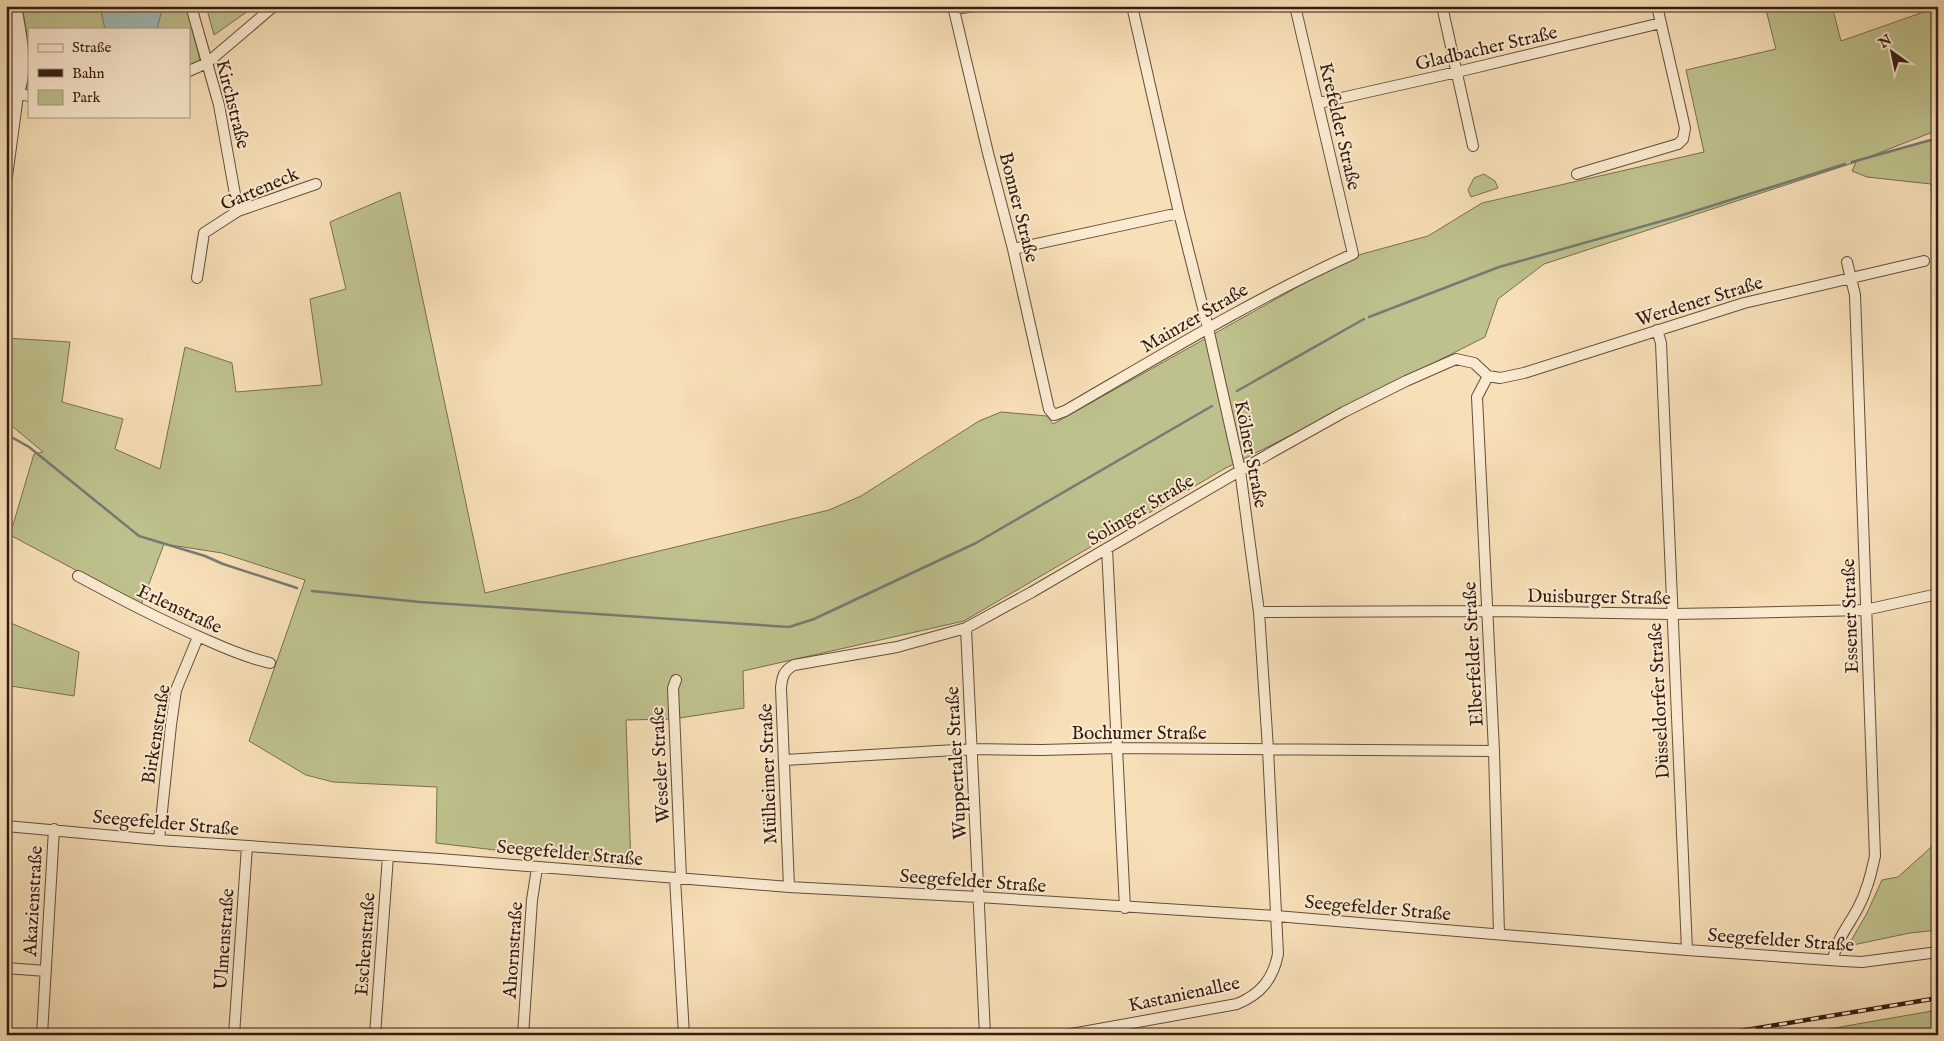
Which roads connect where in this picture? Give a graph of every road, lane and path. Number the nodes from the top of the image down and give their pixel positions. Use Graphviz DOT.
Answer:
graph roads {
  1 [pos="7,6"];
  2 [pos="16,6"];
  3 [pos="191,6"];
  4 [pos="274,6"];
  5 [pos="976,6"];
  6 [pos="1132,6"];
  7 [pos="1295,6"];
  8 [pos="1442,6"];
  9 [pos="1657,6"];
  10 [pos="954,8"];
  11 [pos="1661,23"];
  12 [pos="206,63"];
  13 [pos="190,70"];
  14 [pos="1456,72"];
  15 [pos="6,91"];
  16 [pos="18,95"];
  17 [pos="28,96"];
  18 [pos="1318,103"];
  19 [pos="1473,146"];
  20 [pos="1577,174"];
  21 [pos="6,184"];
  22 [pos="316,184"];
  23 [pos="238,211"];
  24 [pos="1179,214"];
  25 [pos="1014,249"];
  26 [pos="1353,254"];
  27 [pos="1924,261"];
  28 [pos="1847,262"];
  29 [pos="197,278"];
  30 [pos="1851,278"];
  31 [pos="1208,328"];
  32 [pos="1657,330"];
  33 [pos="1488,376"];
  34 [pos="1054,415"];
  35 [pos="1240,470"];
  36 [pos="1108,548"];
  37 [pos="78,576"];
  38 [pos="1938,594"];
  39 [pos="1865,610"];
  40 [pos="1259,612"];
  41 [pos="1488,612"];
  42 [pos="1672,614"];
  43 [pos="966,628"];
  44 [pos="198,637"];
  45 [pos="270,663"];
  46 [pos="794,665"];
  47 [pos="676,680"];
  48 [pos="1117,748"];
  49 [pos="972,749"];
  50 [pos="1268,749"];
  51 [pos="1494,751"];
  52 [pos="785,760"];
  53 [pos="6,826"];
  54 [pos="54,829"];
  55 [pos="159,840"];
  56 [pos="247,846"];
  57 [pos="388,856"];
  58 [pos="537,868"];
  59 [pos="678,878"];
  60 [pos="789,887"];
  61 [pos="978,897"];
  62 [pos="1125,908"];
  63 [pos="1276,916"];
  64 [pos="1499,934"];
  65 [pos="1687,950"];
  66 [pos="1938,952"];
  67 [pos="1833,960"];
  68 [pos="6,968"];
  69 [pos="46,971"];
  70 [pos="42,1035"];
  71 [pos="234,1035"];
  72 [pos="375,1035"];
  73 [pos="523,1035"];
  74 [pos="684,1035"];
  75 [pos="985,1035"];
  76 [pos="1066,1035"];
  1 -- 16 [label="street"];
  2 -- 16 [label="street"];
  3 -- 12 [label="street, Kirchstraße"];
  4 -- 12 [label="street"];
  5 -- 10 [label="street"];
  6 -- 24 [label="street, Kölner Straße"];
  7 -- 18 [label="street, Krefelder Straße"];
  8 -- 14 [label="street"];
  9 -- 11 [label="street"];
  10 -- 25 [label="street, Bonner Straße"];
  11 -- 14 [label="street, Gladbacher Straße"];
  11 -- 20 [label="street"];
  12 -- 13 [label="street"];
  12 -- 23 [label="street, Kirchstraße"];
  14 -- 18 [label="street, Gladbacher Straße"];
  14 -- 19 [label="street"];
  15 -- 16 [label="street"];
  16 -- 17 [label="street"];
  16 -- 21 [label="street"];
  18 -- 26 [label="street, Krefelder Straße"];
  22 -- 23 [label="street, Garteneck"];
  23 -- 29 [label="street, Garteneck"];
  24 -- 25 [label="street"];
  24 -- 31 [label="street, Kölner Straße"];
  25 -- 34 [label="street, Bonner Straße"];
  26 -- 31 [label="street, Mainzer Straße"];
  27 -- 30 [label="street, Werdener Straße"];
  28 -- 30 [label="street, Essener Straße"];
  30 -- 32 [label="street, Werdener Straße"];
  30 -- 39 [label="street, Essener Straße"];
  31 -- 34 [label="street, Mainzer Straße"];
  31 -- 35 [label="street, Kölner Straße"];
  32 -- 33 [label="street, Werdener Straße"];
  32 -- 42 [label="street, Düsseldorfer Straße"];
  33 -- 35 [label="street, Solinger Straße"];
  33 -- 41 [label="street, Elberfelder Straße"];
  35 -- 36 [label="street, Solinger Straße"];
  35 -- 40 [label="street, Kölner Straße"];
  36 -- 43 [label="street, Solinger Straße"];
  36 -- 48 [label="street"];
  37 -- 44 [label="street, Erlenstraße"];
  38 -- 39 [label="street, Duisburger Straße"];
  39 -- 42 [label="street, Duisburger Straße"];
  39 -- 67 [label="street, Essener Straße"];
  40 -- 41 [label="street, Duisburger Straße"];
  40 -- 50 [label="street, Kölner Straße"];
  41 -- 42 [label="street, Duisburger Straße"];
  41 -- 51 [label="street, Elberfelder Straße"];
  42 -- 65 [label="street, Düsseldorfer Straße"];
  43 -- 46 [label="street, Solinger Straße"];
  43 -- 49 [label="street, Wuppertaler Straße"];
  44 -- 45 [label="street, Erlenstraße"];
  44 -- 55 [label="street, Birkenstraße"];
  46 -- 52 [label="street, Mülheimer Straße"];
  47 -- 59 [label="street, Weseler Straße"];
  48 -- 49 [label="street, Bochumer Straße"];
  48 -- 50 [label="street, Bochumer Straße"];
  48 -- 62 [label="street"];
  49 -- 52 [label="street, Bochumer Straße"];
  49 -- 61 [label="street, Wuppertaler Straße"];
  50 -- 51 [label="street, Bochumer Straße"];
  50 -- 63 [label="street, Kölner Straße"];
  51 -- 64 [label="street, Elberfelder Straße"];
  52 -- 60 [label="street, Mülheimer Straße"];
  53 -- 54 [label="street, Seegefelder Straße"];
  54 -- 55 [label="street, Seegefelder Straße"];
  54 -- 69 [label="street, Akazienstraße"];
  55 -- 56 [label="street, Seegefelder Straße"];
  56 -- 57 [label="street, Seegefelder Straße"];
  56 -- 71 [label="street, Ulmenstraße"];
  57 -- 58 [label="street, Seegefelder Straße"];
  57 -- 72 [label="street, Eschenstraße"];
  58 -- 59 [label="street, Seegefelder Straße"];
  58 -- 73 [label="street, Ahornstraße"];
  59 -- 60 [label="street, Seegefelder Straße"];
  59 -- 74 [label="street, Weseler Straße"];
  60 -- 61 [label="street, Seegefelder Straße"];
  61 -- 62 [label="street, Seegefelder Straße"];
  61 -- 75 [label="street, Wuppertaler Straße"];
  62 -- 63 [label="street, Seegefelder Straße"];
  63 -- 64 [label="street, Seegefelder Straße"];
  63 -- 76 [label="street, Kastanienallee"];
  64 -- 65 [label="street, Seegefelder Straße"];
  65 -- 67 [label="street, Seegefelder Straße"];
  66 -- 67 [label="street, Seegefelder Straße"];
  68 -- 69 [label="street"];
  69 -- 70 [label="street, Akazienstraße"];
}
